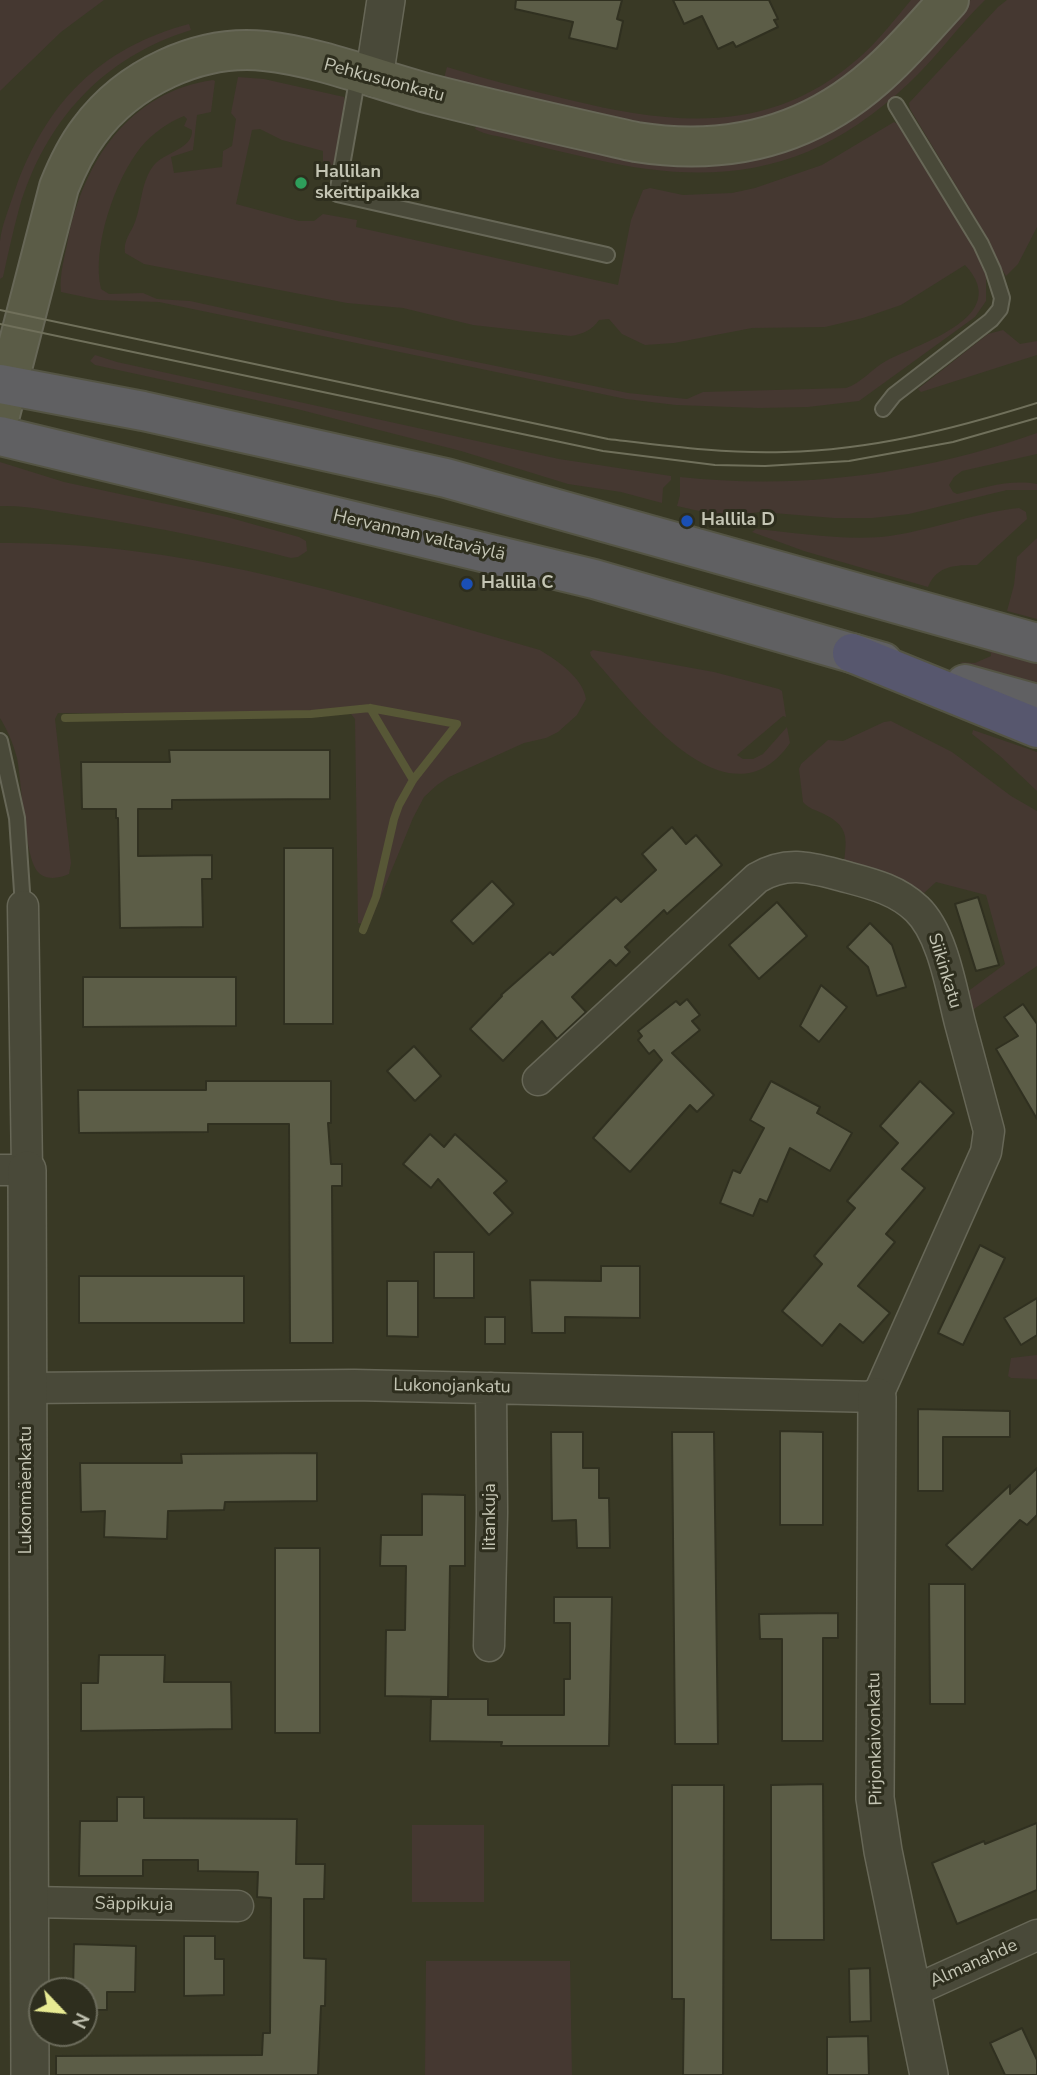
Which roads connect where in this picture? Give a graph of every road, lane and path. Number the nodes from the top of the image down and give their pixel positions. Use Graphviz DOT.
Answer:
graph roads {
  1 [pos="386,0"];
  2 [pos="949,0"];
  3 [pos="366,75"];
  4 [pos="896,105"];
  5 [pos="607,255"];
  6 [pos="3,395"];
  7 [pos="883,409"];
  8 [pos="0,436"];
  9 [pos="1037,643"];
  10 [pos="852,653"];
  11 [pos="1037,705"];
  12 [pos="1037,728"];
  13 [pos="0,741"];
  14 [pos="23,906"];
  15 [pos="538,1080"];
  16 [pos="13,1170"];
  17 [pos="26,1388"];
  18 [pos="491,1388"];
  19 [pos="877,1397"];
  20 [pos="489,1646"];
  21 [pos="30,1902"];
  22 [pos="238,1906"];
  23 [pos="1037,1936"];
  24 [pos="911,1992"];
  25 [pos="30,2075"];
  26 [pos="929,2075"];
  1 -- 3 [label="street"];
  2 -- 3 [label="main road, Pehkusuonkatu"];
  3 -- 5 [label="lane"];
  3 -- 6 [label="main road, Pehkusuonkatu"];
  4 -- 7 [label="lane"];
  6 -- 9 [label="highway"];
  8 -- 10 [label="highway, Hervannan valtaväylä"];
  10 -- 11 [label="highway, Hervannan valtaväylä"];
  10 -- 12 [label="highway"];
  13 -- 14 [label="lane"];
  14 -- 16 [label="street, Lukonmäenkatu"];
  15 -- 19 [label="street, Siikinkatu"];
  16 -- 17 [label="street, Lukonmäenkatu"];
  17 -- 18 [label="street, Lukonojankatu"];
  17 -- 21 [label="street, Lukonmäenkatu"];
  18 -- 19 [label="street, Lukonojankatu"];
  18 -- 20 [label="street, Iitankuja"];
  19 -- 24 [label="street, Pirjonkaivonkatu"];
  21 -- 22 [label="street, Säppikuja"];
  21 -- 25 [label="street, Lukonmäenkatu"];
  23 -- 24 [label="street, Almanahde"];
  24 -- 26 [label="street, Pirjonkaivonkatu"];
}
